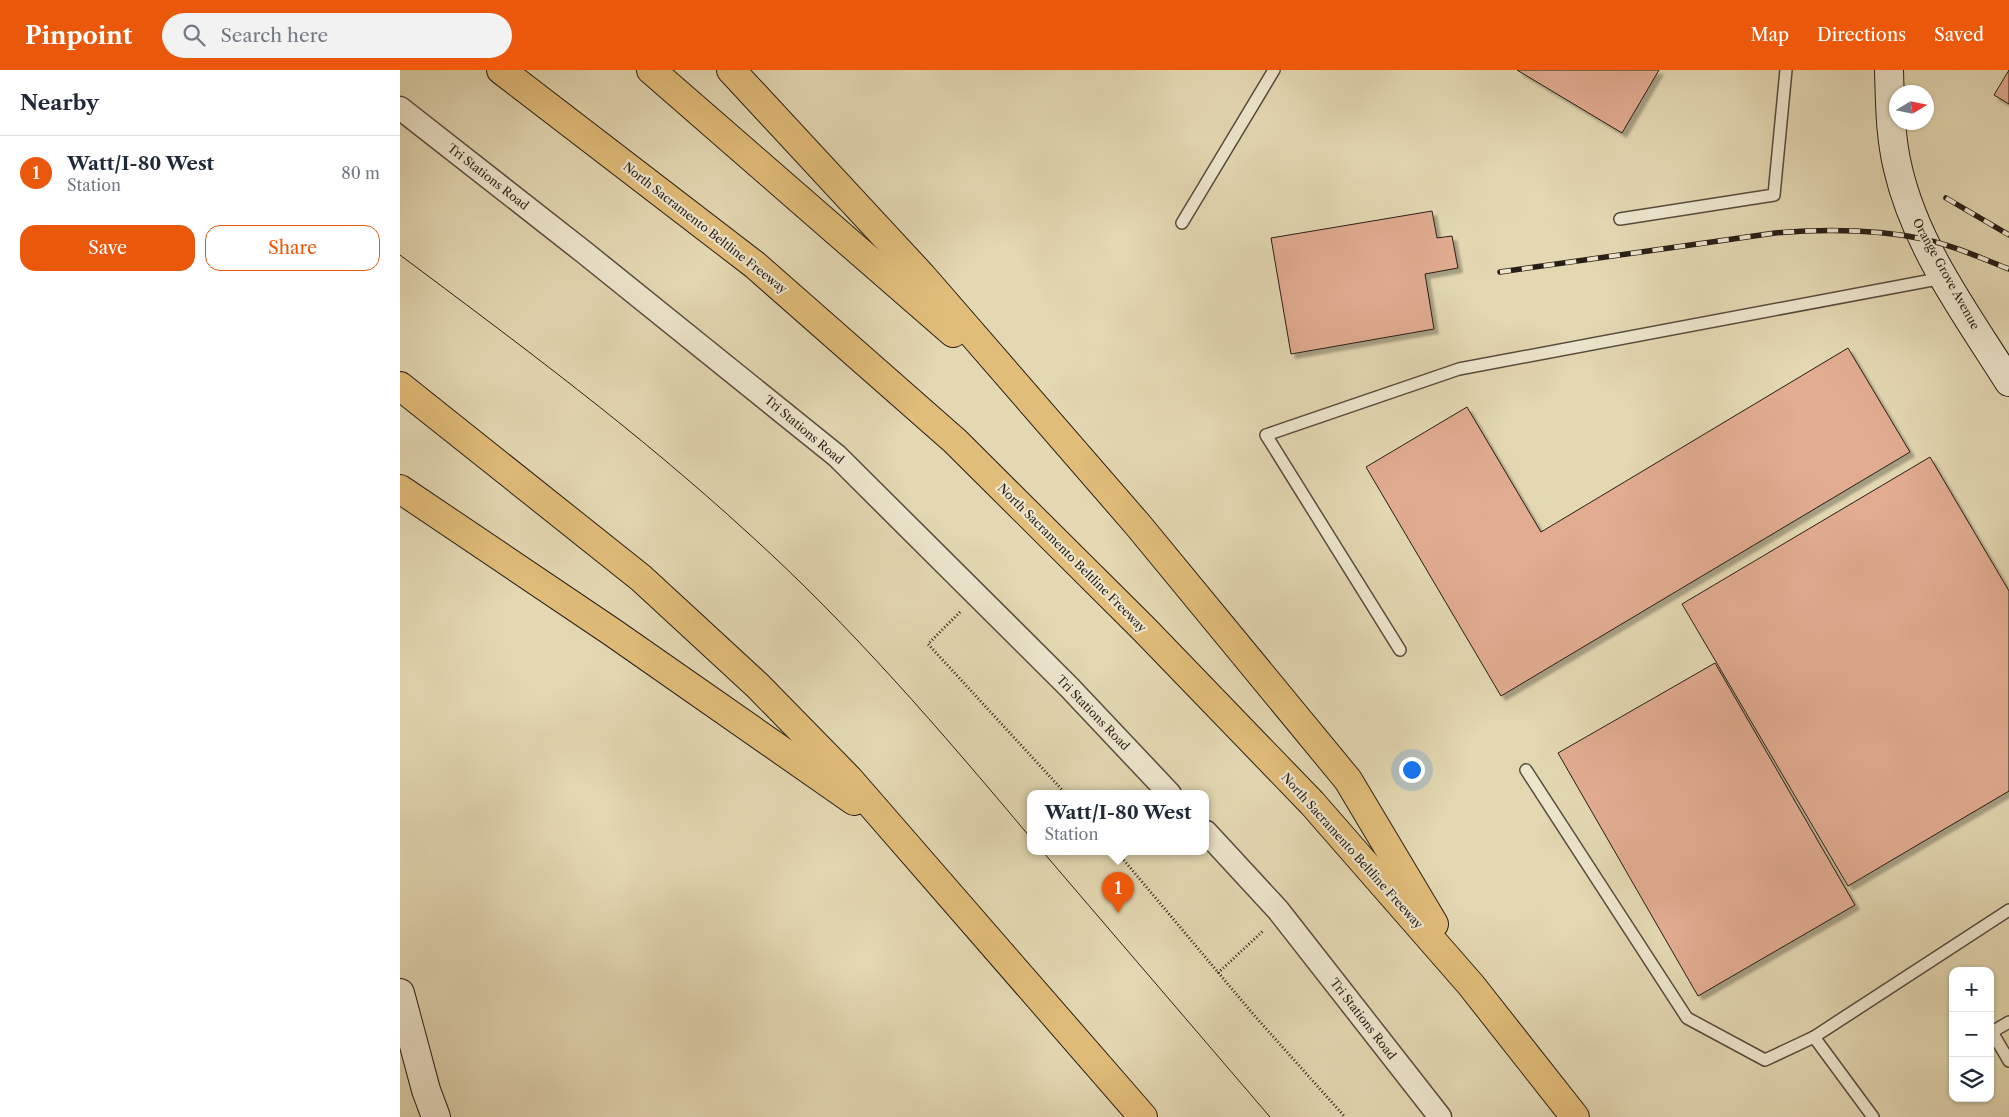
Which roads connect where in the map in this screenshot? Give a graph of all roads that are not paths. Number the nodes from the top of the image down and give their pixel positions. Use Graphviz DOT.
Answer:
graph roads {
  1 [pos="501,70"];
  2 [pos="651,70"];
  3 [pos="731,70"];
  4 [pos="1274,70"];
  5 [pos="1786,70"];
  6 [pos="1889,70"];
  7 [pos="400,108"];
  8 [pos="1620,219"];
  9 [pos="1182,223"];
  10 [pos="1945,278"];
  11 [pos="2009,382"];
  12 [pos="400,386"];
  13 [pos="1026,396"];
  14 [pos="400,489"];
  15 [pos="1400,650"];
  16 [pos="1526,770"];
  17 [pos="1166,790"];
  18 [pos="899,835"];
  19 [pos="1209,835"];
  20 [pos="2009,910"];
  21 [pos="1470,985"];
  22 [pos="400,993"];
  23 [pos="2009,1022"];
  24 [pos="1814,1037"];
  25 [pos="2009,1061"];
  26 [pos="436,1117"];
  27 [pos="1143,1117"];
  28 [pos="1440,1117"];
  29 [pos="1576,1117"];
  30 [pos="1873,1117"];
  1 -- 21 [label="highway, North Sacramento Beltline Freeway"];
  2 -- 13 [label="highway"];
  3 -- 13 [label="highway"];
  4 -- 9 [label="lane"];
  5 -- 8 [label="lane"];
  6 -- 10 [label="street, Orange Grove Avenue"];
  7 -- 17 [label="street, Tri Stations Road"];
  10 -- 11 [label="street, Orange Grove Avenue"];
  10 -- 15 [label="lane"];
  12 -- 18 [label="highway"];
  13 -- 21 [label="highway"];
  14 -- 18 [label="highway"];
  16 -- 24 [label="lane"];
  18 -- 27 [label="highway"];
  19 -- 28 [label="street, Tri Stations Road"];
  20 -- 24 [label="lane"];
  21 -- 29 [label="highway, North Sacramento Beltline Freeway"];
  22 -- 26 [label="street"];
  23 -- 25 [label="lane"];
  24 -- 30 [label="lane"];
}
